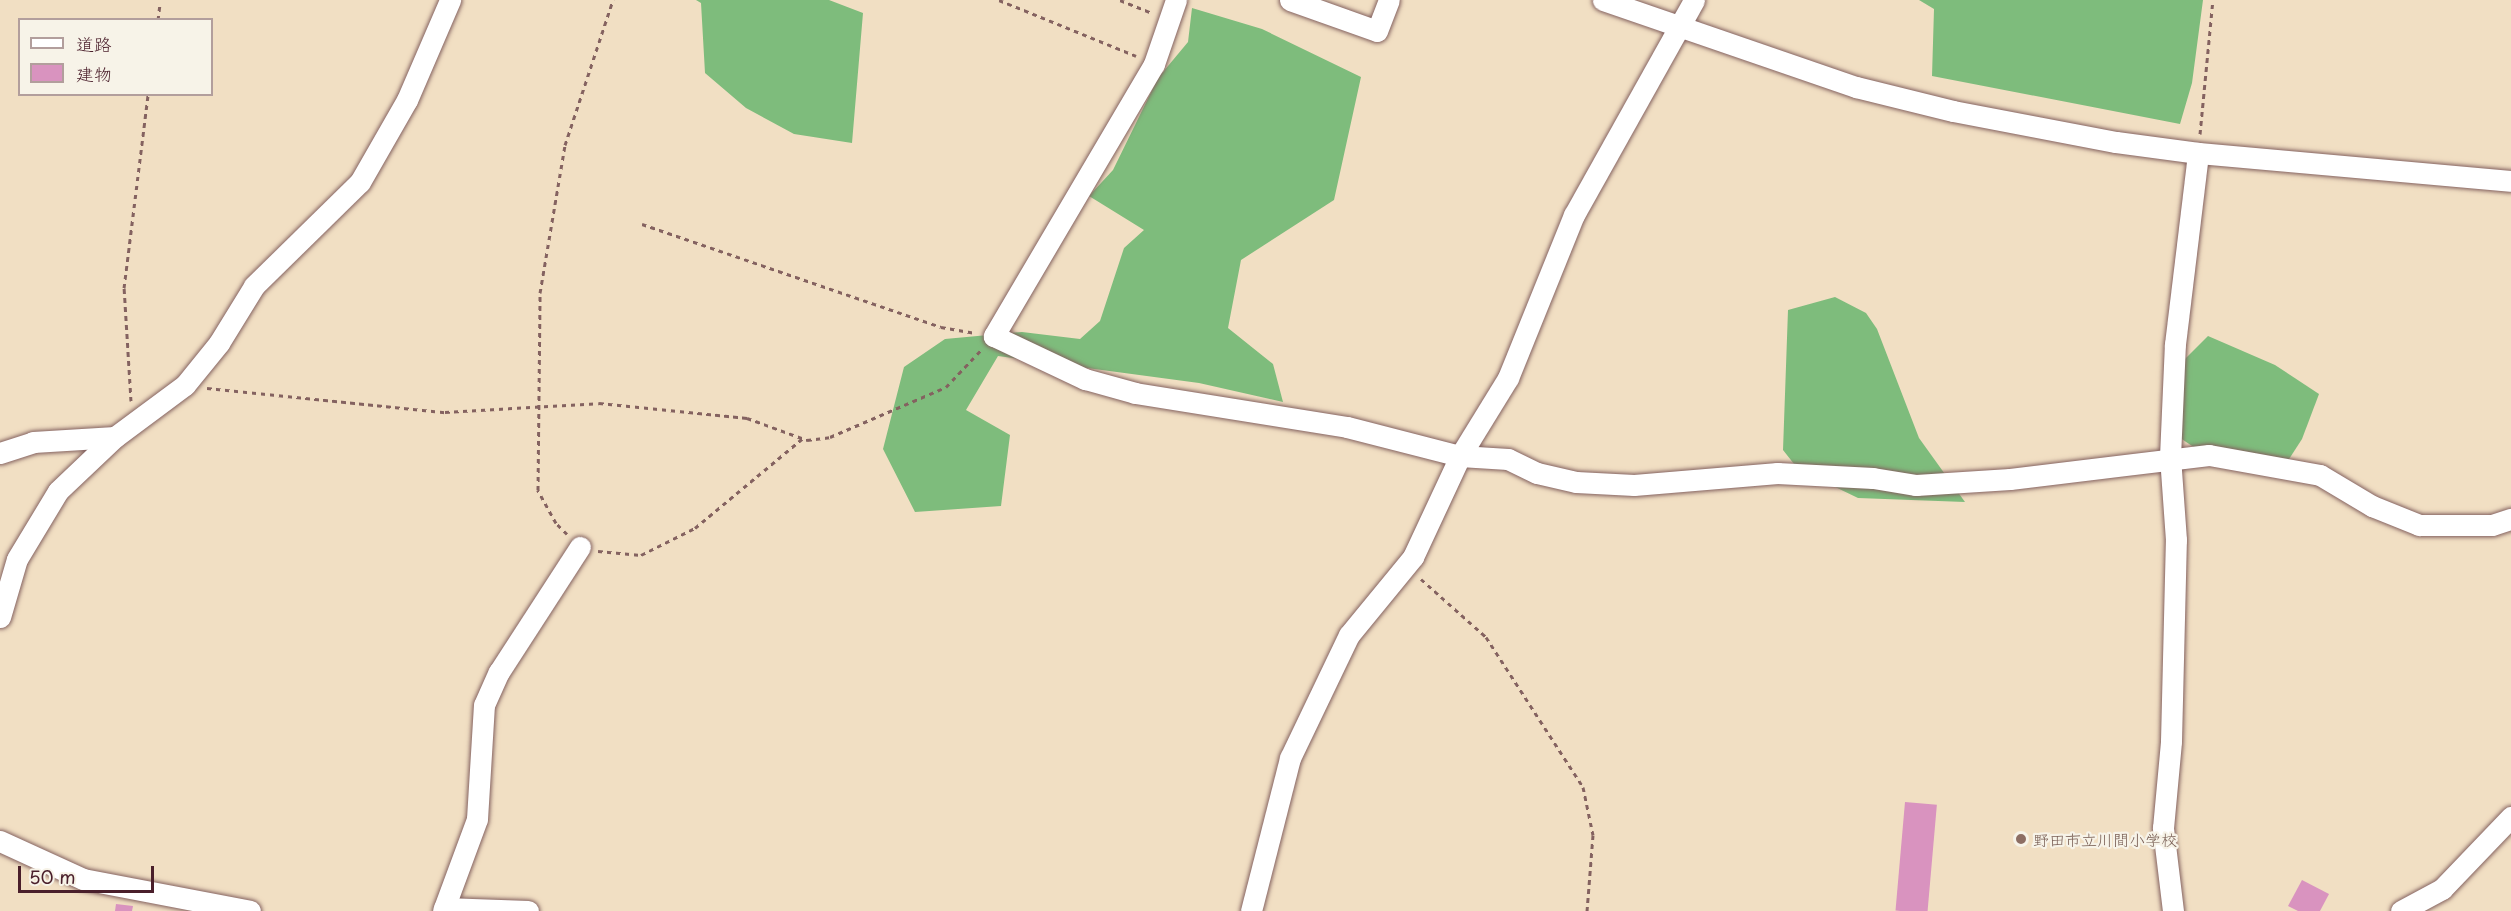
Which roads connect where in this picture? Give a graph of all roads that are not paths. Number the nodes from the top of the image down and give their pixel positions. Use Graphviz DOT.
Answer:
graph roads {
  1 [pos="450,0"];
  2 [pos="1176,0"];
  3 [pos="1290,0"];
  4 [pos="1389,0"];
  5 [pos="1603,0"];
  6 [pos="1694,0"];
  7 [pos="1678,27"];
  8 [pos="2198,153"];
  9 [pos="2511,181"];
  10 [pos="115,436"];
  11 [pos="0,453"];
  12 [pos="1461,456"];
  13 [pos="2170,457"];
  14 [pos="2511,519"];
  15 [pos="580,546"];
  16 [pos="0,617"];
  17 [pos="2511,817"];
  18 [pos="0,841"];
  19 [pos="444,910"];
  20 [pos="250,911"];
  21 [pos="528,911"];
  22 [pos="1251,911"];
  23 [pos="2173,911"];
  24 [pos="2401,911"];
  1 -- 10 [label="street"];
  2 -- 12 [label="street"];
  3 -- 4 [label="street"];
  5 -- 7 [label="street"];
  6 -- 7 [label="street"];
  7 -- 8 [label="street"];
  7 -- 12 [label="street"];
  8 -- 9 [label="street"];
  8 -- 13 [label="street"];
  10 -- 11 [label="street"];
  10 -- 16 [label="street"];
  12 -- 13 [label="street"];
  12 -- 22 [label="street"];
  13 -- 14 [label="street"];
  13 -- 23 [label="street"];
  15 -- 19 [label="street"];
  17 -- 24 [label="street"];
  18 -- 20 [label="street"];
  19 -- 21 [label="street"];
}
